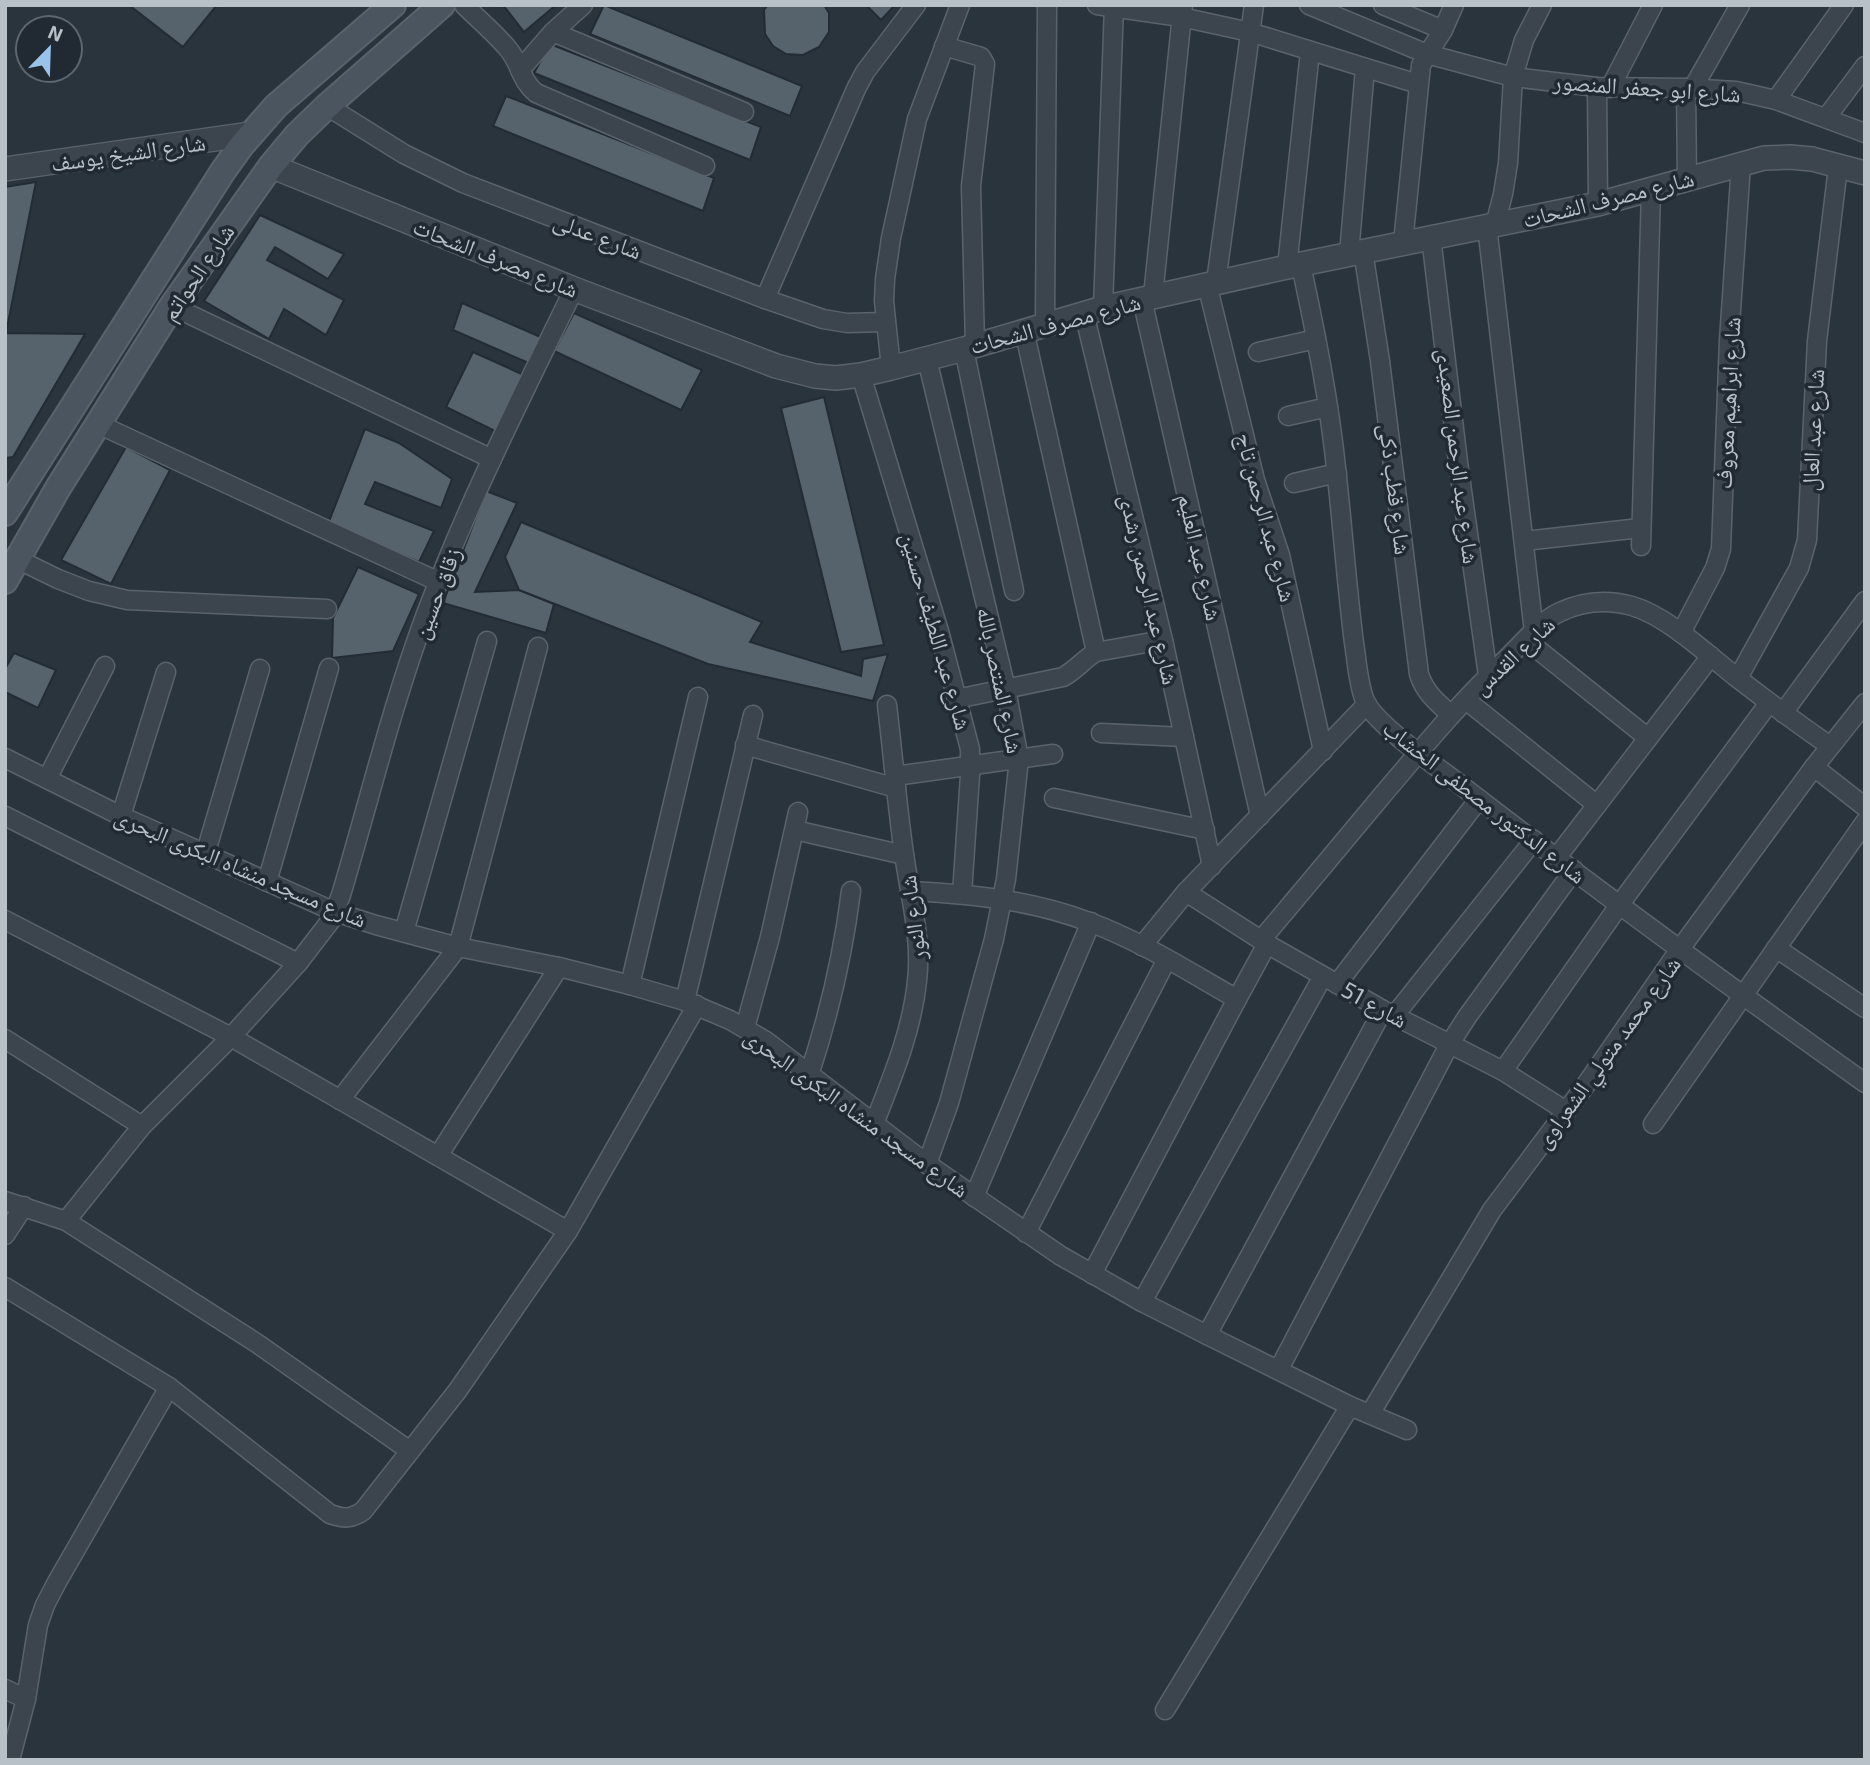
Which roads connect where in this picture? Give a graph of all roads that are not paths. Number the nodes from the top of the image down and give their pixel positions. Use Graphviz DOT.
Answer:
graph roads {
  1 [pos="393,5"];
  2 [pos="442,5"];
  3 [pos="464,5"];
  4 [pos="583,5"];
  5 [pos="916,5"];
  6 [pos="960,5"];
  7 [pos="1048,5"];
  8 [pos="1254,5"];
  9 [pos="1309,5"];
  10 [pos="1383,5"];
  11 [pos="1454,5"];
  12 [pos="1542,5"];
  13 [pos="1653,5"];
  14 [pos="1740,5"];
  15 [pos="1844,5"];
  16 [pos="1108,6"];
  17 [pos="1182,11"];
  18 [pos="1443,30"];
  19 [pos="553,32"];
  20 [pos="1250,32"];
  21 [pos="944,46"];
  22 [pos="1310,51"];
  23 [pos="1427,54"];
  24 [pos="1865,66"];
  25 [pos="1365,68"];
  26 [pos="520,70"];
  27 [pos="1513,77"];
  28 [pos="1418,84"];
  29 [pos="1603,88"];
  30 [pos="1690,88"];
  31 [pos="1776,100"];
  32 [pos="327,106"];
  33 [pos="744,112"];
  34 [pos="1826,118"];
  35 [pos="1865,133"];
  36 [pos="250,134"];
  37 [pos="1741,164"];
  38 [pos="271,166"];
  39 [pos="705,166"];
  40 [pos="1839,167"];
  41 [pos="5,169"];
  42 [pos="1865,173"];
  43 [pos="1688,180"];
  44 [pos="1651,190"];
  45 [pos="1598,204"];
  46 [pos="1491,225"];
  47 [pos="1431,237"];
  48 [pos="1403,243"];
  49 [pos="1356,252"];
  50 [pos="1294,266"];
  51 [pos="1212,283"];
  52 [pos="574,289"];
  53 [pos="1148,298"];
  54 [pos="765,299"];
  55 [pos="173,306"];
  56 [pos="1093,310"];
  57 [pos="885,322"];
  58 [pos="1035,326"];
  59 [pos="1316,339"];
  60 [pos="970,347"];
  61 [pos="1258,352"];
  62 [pos="927,359"];
  63 [pos="891,368"];
  64 [pos="861,375"];
  65 [pos="1328,407"];
  66 [pos="1288,416"];
  67 [pos="98,424"];
  68 [pos="492,459"];
  69 [pos="1337,473"];
  70 [pos="1294,483"];
  71 [pos="6,511"];
  72 [pos="1524,541"];
  73 [pos="17,559"];
  74 [pos="5,581"];
  75 [pos="439,582"];
  76 [pos="1014,591"];
  77 [pos="1865,601"];
  78 [pos="327,609"];
  79 [pos="1681,634"];
  80 [pos="1530,636"];
  81 [pos="487,640"];
  82 [pos="1163,640"];
  83 [pos="538,647"];
  84 [pos="1097,652"];
  85 [pos="1711,656"];
  86 [pos="105,666"];
  87 [pos="329,668"];
  88 [pos="260,669"];
  89 [pos="166,672"];
  90 [pos="1488,676"];
  91 [pos="1738,678"];
  92 [pos="1006,689"];
  93 [pos="698,697"];
  94 [pos="956,698"];
  95 [pos="1466,700"];
  96 [pos="1865,703"];
  97 [pos="1367,704"];
  98 [pos="887,705"];
  99 [pos="1776,708"];
  100 [pos="753,715"];
  101 [pos="1451,715"];
  102 [pos="1101,733"];
  103 [pos="1184,737"];
  104 [pos="1648,738"];
  105 [pos="746,745"];
  106 [pos="1830,746"];
  107 [pos="1323,751"];
  108 [pos="1419,752"];
  109 [pos="1053,754"];
  110 [pos="5,758"];
  111 [pos="1019,759"];
  112 [pos="971,766"];
  113 [pos="1814,767"];
  114 [pos="47,779"];
  115 [pos="896,782"];
  116 [pos="1054,798"];
  117 [pos="1479,799"];
  118 [pos="1597,805"];
  119 [pos="1865,807"];
  120 [pos="5,816"];
  121 [pos="121,816"];
  122 [pos="1260,816"];
  123 [pos="1865,822"];
  124 [pos="1205,830"];
  125 [pos="1534,840"];
  126 [pos="205,855"];
  127 [pos="904,855"];
  128 [pos="1557,857"];
  129 [pos="1212,866"];
  130 [pos="1574,870"];
  131 [pos="267,882"];
  132 [pos="851,891"];
  133 [pos="910,891"];
  134 [pos="1186,892"];
  135 [pos="962,894"];
  136 [pos="1002,899"];
  137 [pos="1620,904"];
  138 [pos="335,912"];
  139 [pos="5,919"];
  140 [pos="1091,922"];
  141 [pos="404,932"];
  142 [pos="1264,942"];
  143 [pos="1142,946"];
  144 [pos="458,947"];
  145 [pos="1776,948"];
  146 [pos="1680,949"];
  147 [pos="1167,959"];
  148 [pos="298,963"];
  149 [pos="559,967"];
  150 [pos="1330,980"];
  151 [pos="630,985"];
  152 [pos="1743,995"];
  153 [pos="1237,999"];
  154 [pos="691,1003"];
  155 [pos="1865,1008"];
  156 [pos="1389,1013"];
  157 [pos="745,1028"];
  158 [pos="231,1037"];
  159 [pos="5,1039"];
  160 [pos="1449,1045"];
  161 [pos="1503,1071"];
  162 [pos="808,1075"];
  163 [pos="1865,1083"];
  164 [pos="341,1100"];
  165 [pos="1566,1111"];
  166 [pos="874,1124"];
  167 [pos="1653,1124"];
  168 [pos="142,1125"];
  169 [pos="438,1157"];
  170 [pos="927,1164"];
  171 [pos="974,1197"];
  172 [pos="5,1201"];
  173 [pos="24,1206"];
  174 [pos="66,1221"];
  175 [pos="568,1231"];
  176 [pos="1026,1233"];
  177 [pos="5,1235"];
  178 [pos="1092,1274"];
  179 [pos="5,1287"];
  180 [pos="1142,1302"];
  181 [pos="1207,1335"];
  182 [pos="1279,1369"];
  183 [pos="169,1387"];
  184 [pos="1350,1405"];
  185 [pos="1370,1414"];
  186 [pos="1407,1430"];
  187 [pos="410,1451"];
  188 [pos="5,1689"];
  189 [pos="26,1699"];
  190 [pos="1165,1710"];
  191 [pos="10,1760"];
  1 -- 36 [label="main road, شارع الحواتم"];
  2 -- 32 [label="main road, شارع الحواتم"];
  3 -- 26 [label="street"];
  4 -- 19 [label="street"];
  5 -- 54 [label="street"];
  6 -- 21 [label="street"];
  7 -- 58 [label="street"];
  8 -- 20 [label="street"];
  9 -- 23 [label="street, شارع ابو جعفر المنصور"];
  10 -- 18 [label="street"];
  11 -- 18 [label="street"];
  12 -- 27 [label="street"];
  13 -- 29 [label="street"];
  14 -- 30 [label="street"];
  15 -- 31 [label="street"];
  16 -- 17 [label="street"];
  16 -- 56 [label="street, شارع عبد الرحمن رشدى"];
  17 -- 20 [label="street"];
  17 -- 53 [label="street, شارع عبد العليم"];
  18 -- 23 [label="street"];
  19 -- 26 [label="street"];
  19 -- 33 [label="street"];
  20 -- 22 [label="street"];
  20 -- 51 [label="street"];
  21 -- 57 [label="street"];
  21 -- 60 [label="street"];
  22 -- 25 [label="street"];
  22 -- 50 [label="street, شارع الدكتور مصطفى الخشاب"];
  23 -- 27 [label="street, شارع ابو جعفر المنصور"];
  23 -- 28 [label="street"];
  24 -- 34 [label="street"];
  25 -- 28 [label="street"];
  25 -- 49 [label="street, شارع قطب ذكى"];
  26 -- 39 [label="street"];
  27 -- 29 [label="street, شارع ابو جعفر المنصور"];
  27 -- 46 [label="street"];
  28 -- 48 [label="street"];
  29 -- 30 [label="street, شارع ابو جعفر المنصور"];
  29 -- 45 [label="street"];
  30 -- 31 [label="street, شارع ابو جعفر المنصور"];
  30 -- 43 [label="street"];
  31 -- 34 [label="street, شارع ابو جعفر المنصور"];
  32 -- 38 [label="main road, شارع الحواتم"];
  32 -- 54 [label="street, شارع عدلى"];
  34 -- 35 [label="street, شارع ابو جعفر المنصور"];
  36 -- 41 [label="street, شارع الشيخ يوسف"];
  36 -- 71 [label="main road, شارع الحواتم"];
  37 -- 40 [label="street, شارع مصرف الشحات"];
  37 -- 43 [label="street, شارع مصرف الشحات"];
  37 -- 79 [label="street, شارع ابراهيم معروف"];
  38 -- 52 [label="street, شارع مصرف الشحات"];
  38 -- 55 [label="main road, شارع الحواتم"];
  40 -- 42 [label="street, شارع مصرف الشحات"];
  40 -- 91 [label="street, شارع عبد العال"];
  43 -- 44 [label="street, شارع مصرف الشحات"];
  44 -- 45 [label="street, شارع مصرف الشحات"];
  44 -- 72 [label="street"];
  45 -- 46 [label="street, شارع مصرف الشحات"];
  46 -- 47 [label="street, شارع مصرف الشحات"];
  46 -- 72 [label="street"];
  47 -- 48 [label="street, شارع مصرف الشحات"];
  47 -- 90 [label="street, شارع عبد الرحمن الصعيدى"];
  48 -- 49 [label="street, شارع مصرف الشحات"];
  49 -- 50 [label="street, شارع مصرف الشحات"];
  49 -- 101 [label="street, شارع قطب ذكى"];
  50 -- 51 [label="street, شارع مصرف الشحات"];
  50 -- 59 [label="street, شارع الدكتور مصطفى الخشاب"];
  51 -- 53 [label="street, شارع مصرف الشحات"];
  51 -- 107 [label="street, شارع عبد الرحمن تاج"];
  52 -- 64 [label="street, شارع مصرف الشحات"];
  52 -- 68 [label="street, زقاق حسين"];
  53 -- 56 [label="street, شارع مصرف الشحات"];
  53 -- 122 [label="street, شارع عبد العليم"];
  54 -- 57 [label="street, شارع عدلى"];
  55 -- 67 [label="main road, شارع الحواتم"];
  55 -- 68 [label="street"];
  56 -- 58 [label="street, شارع مصرف الشحات"];
  56 -- 82 [label="street, شارع عبد الرحمن رشدى"];
  57 -- 63 [label="street"];
  58 -- 60 [label="street, شارع مصرف الشحات"];
  58 -- 84 [label="street"];
  59 -- 61 [label="street"];
  59 -- 65 [label="street, شارع الدكتور مصطفى الخشاب"];
  60 -- 62 [label="street, شارع مصرف الشحات"];
  60 -- 76 [label="street"];
  62 -- 63 [label="street, شارع مصرف الشحات"];
  62 -- 92 [label="street, شارع المنتصر بالله"];
  63 -- 64 [label="street, شارع مصرف الشحات"];
  64 -- 94 [label="street, شارع عبد اللطيف حسنين"];
  65 -- 66 [label="street"];
  65 -- 69 [label="street, شارع الدكتور مصطفى الخشاب"];
  67 -- 73 [label="main road, شارع الحواتم"];
  67 -- 75 [label="street"];
  68 -- 75 [label="street, زقاق حسين"];
  69 -- 70 [label="street"];
  69 -- 97 [label="street, شارع الدكتور مصطفى الخشاب"];
  72 -- 80 [label="street"];
  73 -- 74 [label="main road, شارع الحواتم"];
  73 -- 78 [label="street"];
  75 -- 138 [label="street, زقاق حسين"];
  77 -- 99 [label="street"];
  79 -- 80 [label="street, شارع القدس"];
  79 -- 85 [label="street, شارع القدس"];
  80 -- 90 [label="street, شارع القدس"];
  80 -- 104 [label="street"];
  81 -- 141 [label="street"];
  82 -- 84 [label="street"];
  82 -- 103 [label="street, شارع عبد الرحمن رشدى"];
  83 -- 144 [label="street"];
  84 -- 92 [label="street"];
  85 -- 91 [label="street, شارع القدس"];
  85 -- 104 [label="street"];
  86 -- 114 [label="street"];
  87 -- 131 [label="street"];
  88 -- 126 [label="street"];
  89 -- 121 [label="street"];
  90 -- 95 [label="street, شارع القدس"];
  91 -- 99 [label="street, شارع القدس"];
  92 -- 94 [label="street"];
  92 -- 111 [label="street, شارع المنتصر بالله"];
  93 -- 151 [label="street"];
  94 -- 112 [label="street, شارع عبد اللطيف حسنين"];
  95 -- 101 [label="street, شارع القدس"];
  95 -- 118 [label="street"];
  96 -- 106 [label="street, شارع محمد متولي الشعراوى"];
  97 -- 107 [label="street"];
  97 -- 108 [label="street, شارع الدكتور مصطفى الخشاب"];
  98 -- 115 [label="street, شارع النور"];
  99 -- 106 [label="street, شارع القدس"];
  99 -- 137 [label="street"];
  100 -- 105 [label="street"];
  101 -- 108 [label="street, شارع القدس"];
  102 -- 103 [label="street"];
  103 -- 124 [label="street, شارع عبد الرحمن رشدى"];
  104 -- 118 [label="street"];
  105 -- 115 [label="street"];
  105 -- 154 [label="street"];
  106 -- 113 [label="street, شارع محمد متولي الشعراوى"];
  107 -- 122 [label="street"];
  108 -- 117 [label="street, شارع الدكتور مصطفى الخشاب"];
  108 -- 142 [label="street, شارع القدس"];
  109 -- 111 [label="street"];
  110 -- 114 [label="street, شارع مسجد منشاه البكرى البحرى"];
  111 -- 112 [label="street"];
  111 -- 136 [label="street, شارع المنتصر بالله"];
  112 -- 115 [label="street"];
  112 -- 135 [label="street, شارع عبد اللطيف حسنين"];
  113 -- 119 [label="street"];
  113 -- 146 [label="street, شارع محمد متولي الشعراوى"];
  114 -- 121 [label="street, شارع مسجد منشاه البكرى البحرى"];
  115 -- 127 [label="street, شارع النور"];
  116 -- 124 [label="street"];
  117 -- 125 [label="street, شارع الدكتور مصطفى الخشاب"];
  117 -- 150 [label="street"];
  118 -- 128 [label="street"];
  120 -- 148 [label="street"];
  121 -- 126 [label="street, شارع مسجد منشاه البكرى البحرى"];
  122 -- 129 [label="street"];
  123 -- 145 [label="street"];
  124 -- 129 [label="street, شارع عبد الرحمن رشدى"];
  125 -- 128 [label="street, شارع الدكتور مصطفى الخشاب"];
  125 -- 156 [label="street"];
  126 -- 131 [label="street, شارع مسجد منشاه البكرى البحرى"];
  127 -- 133 [label="street, شارع النور"];
  127 -- 157 [label="street"];
  128 -- 130 [label="street, شارع الدكتور مصطفى الخشاب"];
  129 -- 134 [label="street"];
  130 -- 137 [label="street, شارع الدكتور مصطفى الخشاب"];
  130 -- 160 [label="street"];
  131 -- 138 [label="street, شارع مسجد منشاه البكرى البحرى"];
  132 -- 162 [label="street"];
  133 -- 135 [label="street"];
  133 -- 166 [label="street, شارع النور"];
  134 -- 142 [label="street, شارع 51"];
  134 -- 143 [label="street"];
  135 -- 136 [label="street"];
  136 -- 140 [label="street"];
  136 -- 170 [label="street, شارع المنتصر بالله"];
  137 -- 146 [label="street, شارع الدكتور مصطفى الخشاب"];
  137 -- 161 [label="street"];
  138 -- 141 [label="street, شارع مسجد منشاه البكرى البحرى"];
  138 -- 148 [label="street, زقاق حسين"];
  139 -- 158 [label="street"];
  140 -- 143 [label="street"];
  140 -- 171 [label="street"];
  141 -- 144 [label="street, شارع مسجد منشاه البكرى البحرى"];
  142 -- 150 [label="street, شارع 51"];
  142 -- 153 [label="street, شارع القدس"];
  143 -- 147 [label="street"];
  144 -- 149 [label="street, شارع مسجد منشاه البكرى البحرى"];
  144 -- 164 [label="street"];
  145 -- 152 [label="street"];
  145 -- 155 [label="street"];
  146 -- 152 [label="street, شارع الدكتور مصطفى الخشاب"];
  146 -- 165 [label="street, شارع محمد متولي الشعراوى"];
  147 -- 153 [label="street"];
  147 -- 176 [label="street"];
  148 -- 158 [label="street, زقاق حسين"];
  149 -- 151 [label="street, شارع مسجد منشاه البكرى البحرى"];
  149 -- 169 [label="street"];
  150 -- 156 [label="street, شارع 51"];
  150 -- 180 [label="street"];
  151 -- 154 [label="street, شارع مسجد منشاه البكرى البحرى"];
  152 -- 163 [label="street, شارع الدكتور مصطفى الخشاب"];
  152 -- 167 [label="street"];
  153 -- 178 [label="street, شارع القدس"];
  154 -- 157 [label="street, شارع مسجد منشاه البكرى البحرى"];
  154 -- 175 [label="street"];
  156 -- 160 [label="street, شارع 51"];
  156 -- 181 [label="street"];
  157 -- 162 [label="street, شارع مسجد منشاه البكرى البحرى"];
  158 -- 164 [label="street"];
  158 -- 168 [label="street, زقاق حسين"];
  159 -- 168 [label="street"];
  160 -- 161 [label="street, شارع 51"];
  160 -- 182 [label="street"];
  161 -- 165 [label="street, شارع 51"];
  162 -- 166 [label="street, شارع مسجد منشاه البكرى البحرى"];
  164 -- 169 [label="street"];
  165 -- 185 [label="street, شارع محمد متولي الشعراوى"];
  166 -- 170 [label="street, شارع مسجد منشاه البكرى البحرى"];
  168 -- 174 [label="street, زقاق حسين"];
  169 -- 175 [label="street"];
  170 -- 171 [label="street, شارع مسجد منشاه البكرى البحرى"];
  171 -- 176 [label="street, شارع مسجد منشاه البكرى البحرى"];
  172 -- 173 [label="street"];
  173 -- 174 [label="street"];
  173 -- 177 [label="street"];
  174 -- 187 [label="street"];
  175 -- 187 [label="street"];
  176 -- 178 [label="street, شارع مسجد منشاه البكرى البحرى"];
  178 -- 180 [label="street, شارع مسجد منشاه البكرى البحرى"];
  179 -- 183 [label="street"];
  180 -- 181 [label="street, شارع مسجد منشاه البكرى البحرى"];
  181 -- 182 [label="street, شارع مسجد منشاه البكرى البحرى"];
  182 -- 184 [label="street, شارع مسجد منشاه البكرى البحرى"];
  183 -- 187 [label="street"];
  183 -- 189 [label="street"];
  184 -- 185 [label="street, شارع مسجد منشاه البكرى البحرى"];
  184 -- 190 [label="street"];
  185 -- 186 [label="street, شارع مسجد منشاه البكرى البحرى"];
  188 -- 189 [label="street"];
  189 -- 191 [label="street"];
}
